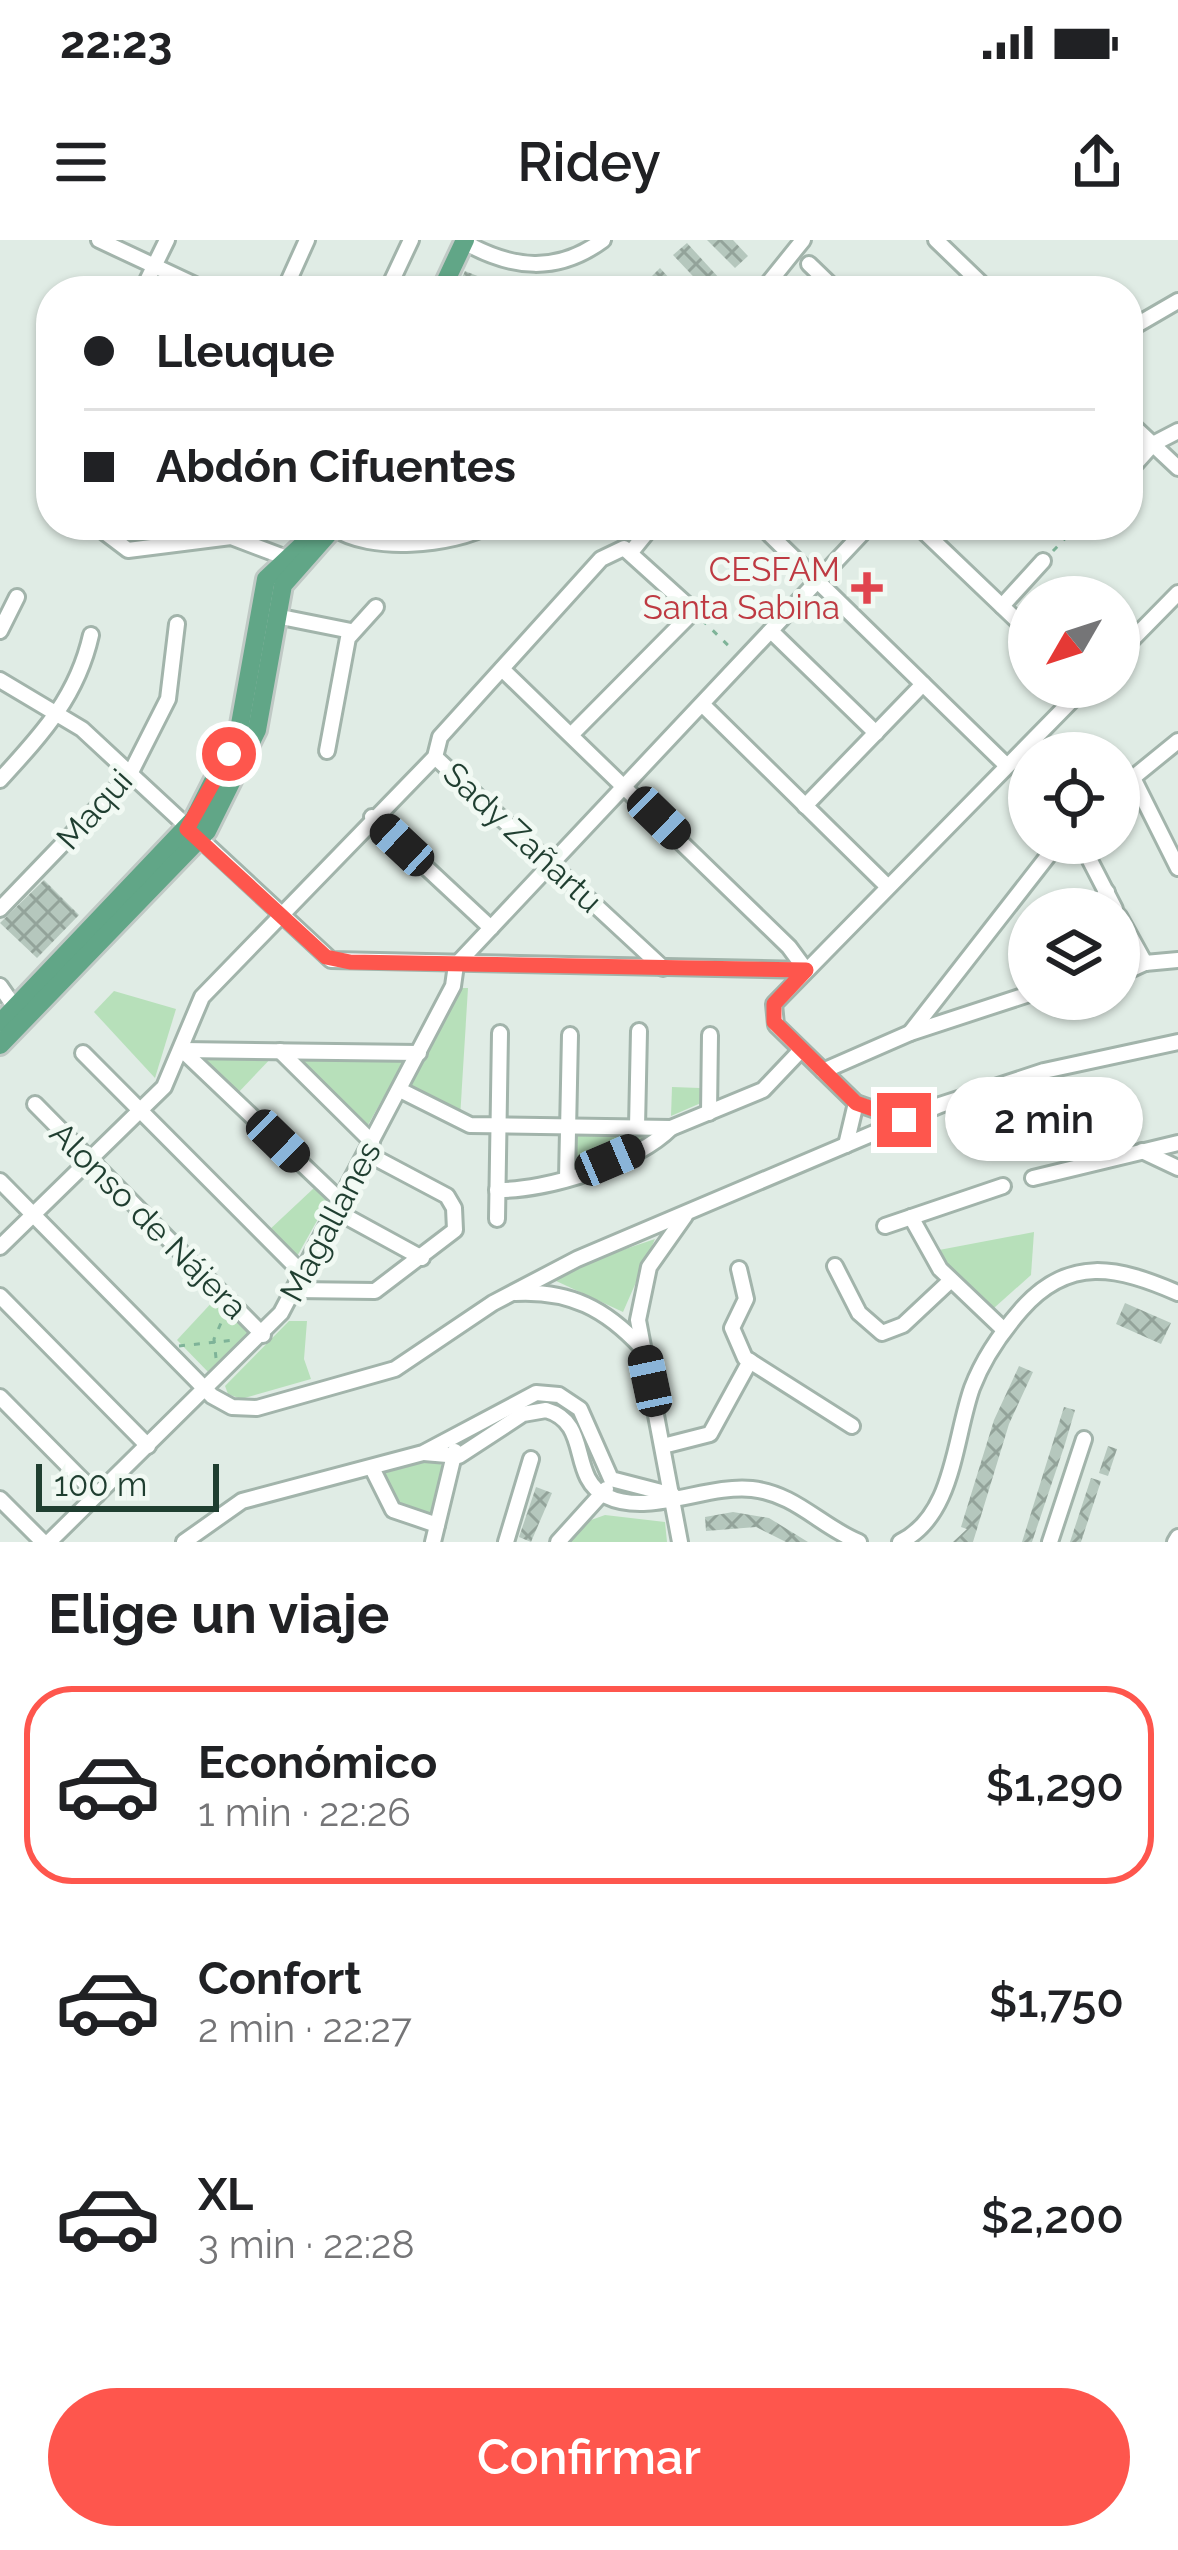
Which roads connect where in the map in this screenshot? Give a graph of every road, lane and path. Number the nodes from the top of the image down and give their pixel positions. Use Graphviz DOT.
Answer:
graph roads {
  1 [pos="99,240"];
  2 [pos="167,240"];
  3 [pos="308,240"];
  4 [pos="411,240"];
  5 [pos="604,240"];
  6 [pos="803,240"];
  7 [pos="936,240"];
  8 [pos="465,241"];
  9 [pos="809,263"];
  10 [pos="154,266"];
  11 [pos="149,276"];
  12 [pos="176,276"];
  13 [pos="291,276"];
  14 [pos="394,276"];
  15 [pos="448,276"];
  16 [pos="773,276"];
  17 [pos="822,276"];
  18 [pos="973,276"];
  19 [pos="1178,301"];
  20 [pos="1143,321"];
  21 [pos="1178,430"];
  22 [pos="1143,434"];
  23 [pos="1154,444"];
  24 [pos="1143,456"];
  25 [pos="1178,468"];
  26 [pos="115,540"];
  27 [pos="208,540"];
  28 [pos="240,540"];
  29 [pos="306,540"];
  30 [pos="323,540"];
  31 [pos="636,540"];
  32 [pos="776,540"];
  33 [pos="856,540"];
  34 [pos="933,540"];
  35 [pos="1064,540"];
  36 [pos="626,550"];
  37 [pos="284,557"];
  38 [pos="1043,562"];
  39 [pos="818,581"];
  40 [pos="1178,593"];
  41 [pos="17,597"];
  42 [pos="1002,606"];
  43 [pos="376,608"];
  44 [pos="690,612"];
  45 [pos="1008,612"];
  46 [pos="276,616"];
  47 [pos="177,624"];
  48 [pos="0,631"];
  49 [pos="351,631"];
  50 [pos="771,631"];
  51 [pos="1140,631"];
  52 [pos="91,635"];
  53 [pos="744,660"];
  54 [pos="502,669"];
  55 [pos="0,680"];
  56 [pos="923,685"];
  57 [pos="703,705"];
  58 [pos="1064,708"];
  59 [pos="60,713"];
  60 [pos="247,732"];
  61 [pos="876,733"];
  62 [pos="572,734"];
  63 [pos="1178,741"];
  64 [pos="327,751"];
  65 [pos="435,757"];
  66 [pos="1006,765"];
  67 [pos="1140,772"];
  68 [pos="130,774"];
  69 [pos="0,780"];
  70 [pos="627,786"];
  71 [pos="1140,792"];
  72 [pos="806,806"];
  73 [pos="372,817"];
  74 [pos="193,835"];
  75 [pos="554,864"];
  76 [pos="1042,864"];
  77 [pos="1178,868"];
  78 [pos="887,886"];
  79 [pos="0,909"];
  80 [pos="279,916"];
  81 [pos="491,928"];
  82 [pos="1140,954"];
  83 [pos="1178,960"];
  84 [pos="1145,963"];
  85 [pos="456,965"];
  86 [pos="1140,965"];
  87 [pos="663,968"];
  88 [pos="806,970"];
  89 [pos="0,986"];
  90 [pos="1008,1001"];
  91 [pos="13,1017"];
  92 [pos="639,1031"];
  93 [pos="500,1033"];
  94 [pos="570,1034"];
  95 [pos="910,1034"];
  96 [pos="710,1035"];
  97 [pos="1178,1042"];
  98 [pos="0,1045"];
  99 [pos="182,1050"];
  100 [pos="801,1050"];
  101 [pos="280,1051"];
  102 [pos="83,1053"];
  103 [pos="418,1053"];
  104 [pos="823,1072"];
  105 [pos="400,1090"];
  106 [pos="856,1103"];
  107 [pos="35,1104"];
  108 [pos="139,1111"];
  109 [pos="709,1113"];
  110 [pos="904,1120"];
  111 [pos="498,1125"];
  112 [pos="568,1125"];
  113 [pos="638,1127"];
  114 [pos="671,1128"];
  115 [pos="1178,1143"];
  116 [pos="846,1145"];
  117 [pos="369,1148"];
  118 [pos="1142,1151"];
  119 [pos="89,1160"];
  120 [pos="1178,1168"];
  121 [pos="1033,1178"];
  122 [pos="567,1179"];
  123 [pos="0,1181"];
  124 [pos="1003,1186"];
  125 [pos="497,1190"];
  126 [pos="339,1206"];
  127 [pos="689,1211"];
  128 [pos="33,1215"];
  129 [pos="911,1217"];
  130 [pos="497,1219"];
  131 [pos="885,1226"];
  132 [pos="0,1247"];
  133 [pos="422,1258"];
  134 [pos="835,1266"];
  135 [pos="739,1269"];
  136 [pos="303,1274"];
  137 [pos="950,1281"];
  138 [pos="295,1290"];
  139 [pos="1178,1293"];
  140 [pos="509,1294"];
  141 [pos="0,1296"];
  142 [pos="230,1302"];
  143 [pos="1004,1330"];
  144 [pos="260,1338"];
  145 [pos="214,1339"];
  146 [pos="165,1348"];
  147 [pos="643,1348"];
  148 [pos="750,1361"];
  149 [pos="207,1390"];
  150 [pos="0,1396"];
  151 [pos="853,1426"];
  152 [pos="468,1432"];
  153 [pos="1084,1439"];
  154 [pos="148,1446"];
  155 [pos="663,1446"];
  156 [pos="423,1453"];
  157 [pos="452,1458"];
  158 [pos="531,1459"];
  159 [pos="372,1468"];
  160 [pos="614,1481"];
  161 [pos="601,1493"];
  162 [pos="673,1495"];
  163 [pos="97,1496"];
  164 [pos="0,1499"];
  165 [pos="437,1525"];
  166 [pos="46,1542"];
  167 [pos="184,1542"];
  168 [pos="433,1542"];
  169 [pos="506,1542"];
  170 [pos="558,1542"];
  171 [pos="680,1542"];
  172 [pos="859,1542"];
  173 [pos="900,1542"];
  174 [pos="1050,1542"];
  1 -- 10 [label="street"];
  2 -- 10 [label="street"];
  3 -- 13 [label="street"];
  4 -- 14 [label="street"];
  5 -- 8 [label="street"];
  6 -- 16 [label="street"];
  7 -- 18 [label="street"];
  8 -- 15 [label="main road"];
  9 -- 17 [label="street"];
  10 -- 11 [label="street"];
  10 -- 12 [label="street"];
  19 -- 20 [label="street"];
  21 -- 23 [label="street"];
  22 -- 23 [label="street"];
  23 -- 24 [label="street"];
  23 -- 25 [label="street"];
  26 -- 27 [label="street"];
  28 -- 37 [label="street"];
  29 -- 37 [label="main road"];
  30 -- 46 [label="main road"];
  31 -- 36 [label="street"];
  32 -- 39 [label="street"];
  33 -- 39 [label="street"];
  34 -- 42 [label="street"];
  35 -- 38 [label="path"];
  36 -- 44 [label="street"];
  36 -- 54 [label="street"];
  37 -- 60 [label="main road"];
  38 -- 42 [label="street"];
  39 -- 50 [label="street"];
  39 -- 56 [label="street"];
  40 -- 51 [label="street"];
  41 -- 48 [label="street"];
  42 -- 45 [label="street"];
  43 -- 49 [label="street"];
  44 -- 53 [label="path"];
  44 -- 62 [label="street"];
  46 -- 49 [label="street"];
  46 -- 60 [label="main road"];
  47 -- 68 [label="street, Maqui"];
  49 -- 64 [label="street"];
  50 -- 53 [label="street"];
  50 -- 61 [label="street"];
  52 -- 59 [label="street"];
  53 -- 57 [label="street"];
  54 -- 62 [label="street"];
  54 -- 65 [label="street"];
  55 -- 59 [label="street"];
  56 -- 61 [label="street"];
  56 -- 66 [label="street"];
  57 -- 70 [label="street"];
  57 -- 72 [label="street"];
  58 -- 66 [label="street"];
  59 -- 68 [label="street"];
  59 -- 69 [label="street"];
  60 -- 74 [label="main road"];
  61 -- 72 [label="street"];
  62 -- 70 [label="street"];
  63 -- 67 [label="street"];
  65 -- 73 [label="street"];
  65 -- 75 [label="street, Sady Zañartu"];
  66 -- 78 [label="street"];
  68 -- 74 [label="street"];
  68 -- 79 [label="street, Maqui"];
  70 -- 75 [label="street"];
  70 -- 88 [label="street"];
  71 -- 77 [label="street"];
  72 -- 78 [label="street"];
  73 -- 80 [label="street"];
  73 -- 81 [label="street"];
  74 -- 80 [label="street"];
  74 -- 91 [label="main road"];
  75 -- 81 [label="street"];
  75 -- 87 [label="street, Sady Zañartu"];
  76 -- 95 [label="street"];
  78 -- 88 [label="street"];
  80 -- 85 [label="street"];
  80 -- 99 [label="street"];
  81 -- 85 [label="street"];
  82 -- 84 [label="street"];
  83 -- 84 [label="street"];
  84 -- 86 [label="street"];
  85 -- 87 [label="street"];
  85 -- 103 [label="street, Magallanes"];
  87 -- 88 [label="street"];
  88 -- 100 [label="street"];
  89 -- 91 [label="street"];
  90 -- 95 [label="street"];
  91 -- 98 [label="main road"];
  92 -- 113 [label="street"];
  93 -- 111 [label="street"];
  94 -- 112 [label="street"];
  95 -- 104 [label="street"];
  96 -- 109 [label="street"];
  97 -- 110 [label="street"];
  99 -- 101 [label="street"];
  99 -- 108 [label="street"];
  99 -- 126 [label="street"];
  100 -- 104 [label="street"];
  100 -- 109 [label="street"];
  101 -- 103 [label="street"];
  101 -- 117 [label="street"];
  102 -- 108 [label="street"];
  103 -- 105 [label="street, Magallanes"];
  104 -- 106 [label="street"];
  105 -- 111 [label="street"];
  105 -- 117 [label="street, Magallanes"];
  106 -- 110 [label="street"];
  106 -- 116 [label="street"];
  107 -- 119 [label="street, Alonso de Nájera"];
  108 -- 119 [label="street"];
  108 -- 136 [label="street"];
  109 -- 114 [label="street"];
  110 -- 116 [label="street"];
  111 -- 112 [label="street"];
  111 -- 125 [label="street"];
  112 -- 113 [label="street"];
  112 -- 122 [label="street"];
  113 -- 114 [label="street"];
  114 -- 122 [label="street"];
  115 -- 118 [label="street"];
  116 -- 127 [label="street"];
  117 -- 126 [label="street, Magallanes"];
  117 -- 133 [label="street"];
  118 -- 120 [label="street"];
  118 -- 121 [label="street"];
  119 -- 128 [label="street"];
  119 -- 142 [label="street, Alonso de Nájera"];
  122 -- 125 [label="street"];
  123 -- 128 [label="street"];
  124 -- 129 [label="street"];
  125 -- 130 [label="street"];
  126 -- 133 [label="street"];
  126 -- 136 [label="street, Magallanes"];
  127 -- 140 [label="street"];
  127 -- 147 [label="street"];
  128 -- 132 [label="street"];
  128 -- 146 [label="street"];
  129 -- 131 [label="street"];
  129 -- 137 [label="street"];
  133 -- 138 [label="street"];
  134 -- 137 [label="street"];
  135 -- 148 [label="street"];
  136 -- 138 [label="street, Magallanes"];
  137 -- 143 [label="street"];
  138 -- 144 [label="street, Magallanes"];
  139 -- 143 [label="street"];
  140 -- 147 [label="street"];
  140 -- 149 [label="street"];
  141 -- 154 [label="street"];
  142 -- 144 [label="street, Alonso de Nájera"];
  142 -- 145 [label="path"];
  143 -- 173 [label="street"];
  144 -- 145 [label="path"];
  144 -- 149 [label="street, Magallanes"];
  145 -- 146 [label="path"];
  146 -- 149 [label="street"];
  147 -- 155 [label="street"];
  148 -- 151 [label="street"];
  148 -- 155 [label="street"];
  149 -- 154 [label="street, Magallanes"];
  150 -- 163 [label="street"];
  152 -- 156 [label="street"];
  152 -- 157 [label="street"];
  152 -- 160 [label="street"];
  153 -- 174 [label="street"];
  154 -- 163 [label="street, Magallanes"];
  155 -- 162 [label="street"];
  156 -- 157 [label="street"];
  156 -- 159 [label="street"];
  157 -- 161 [label="street"];
  157 -- 165 [label="street"];
  158 -- 169 [label="street"];
  159 -- 165 [label="street"];
  159 -- 167 [label="street"];
  160 -- 161 [label="street"];
  160 -- 162 [label="street"];
  161 -- 162 [label="street"];
  161 -- 170 [label="street"];
  162 -- 171 [label="street"];
  162 -- 172 [label="street"];
  163 -- 166 [label="street, Magallanes"];
  164 -- 166 [label="street"];
  165 -- 168 [label="street"];
}
